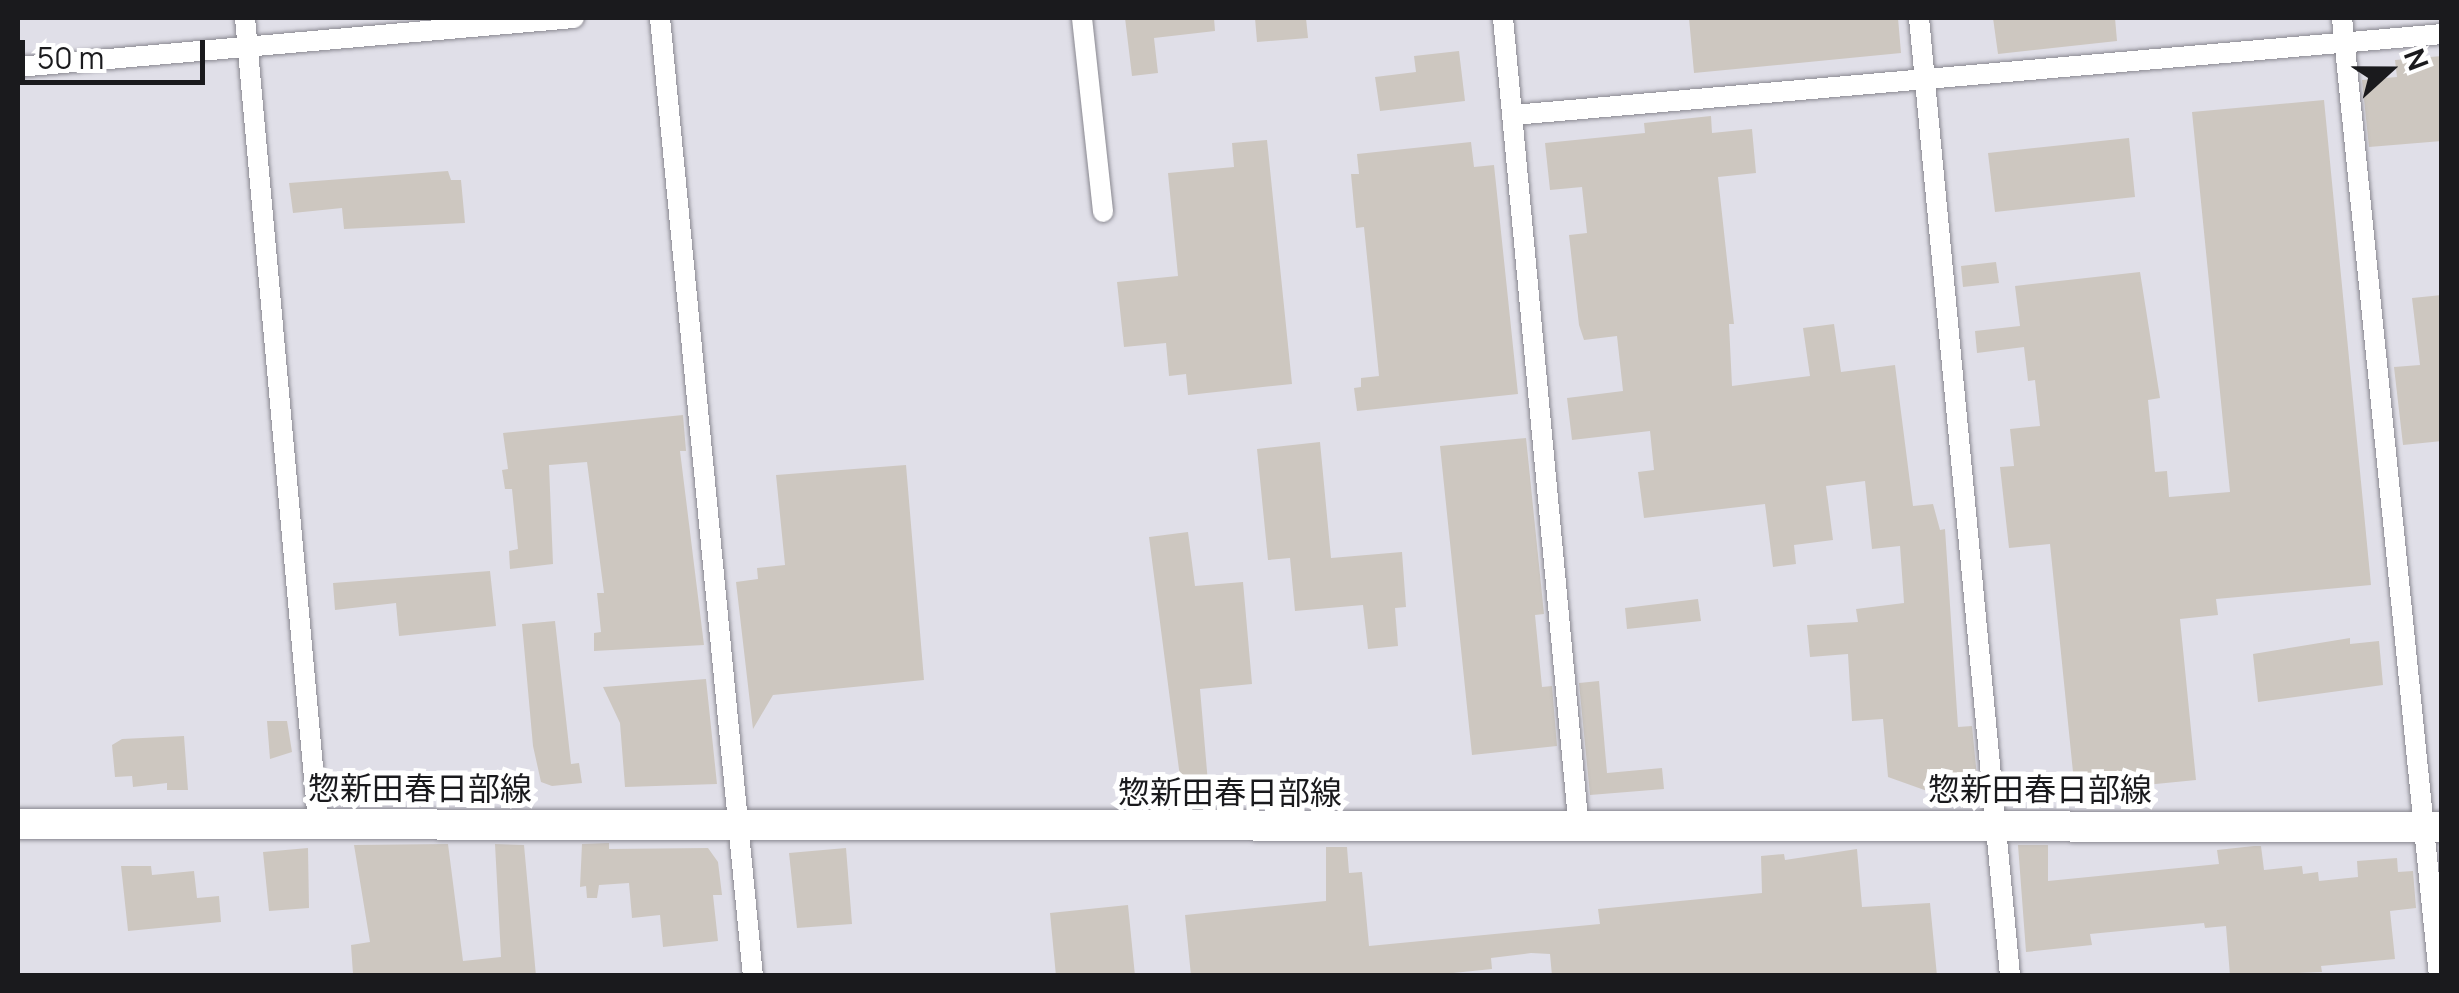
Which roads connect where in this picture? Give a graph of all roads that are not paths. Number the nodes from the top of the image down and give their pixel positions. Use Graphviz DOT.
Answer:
graph roads {
  1 [pos="245,18"];
  2 [pos="574,18"];
  3 [pos="660,18"];
  4 [pos="1082,18"];
  5 [pos="1503,18"];
  6 [pos="1918,18"];
  7 [pos="2342,18"];
  8 [pos="2442,34"];
  9 [pos="2345,44"];
  10 [pos="248,46"];
  11 [pos="18,66"];
  12 [pos="1924,77"];
  13 [pos="1513,115"];
  14 [pos="1103,212"];
  15 [pos="318,822"];
  16 [pos="1995,822"];
  17 [pos="18,824"];
  18 [pos="738,824"];
  19 [pos="2434,827"];
  20 [pos="1579,829"];
  21 [pos="753,976"];
  22 [pos="2010,976"];
  23 [pos="2439,976"];
  1 -- 10 [label="street"];
  2 -- 10 [label="street"];
  3 -- 18 [label="street"];
  4 -- 14 [label="street"];
  5 -- 13 [label="street"];
  6 -- 12 [label="street"];
  7 -- 9 [label="street"];
  8 -- 9 [label="street"];
  9 -- 12 [label="street"];
  9 -- 19 [label="street"];
  10 -- 11 [label="street"];
  10 -- 15 [label="street"];
  12 -- 13 [label="street"];
  12 -- 16 [label="street"];
  13 -- 20 [label="street"];
  15 -- 17 [label="main road, 惣新田春日部線"];
  15 -- 18 [label="main road, 惣新田春日部線"];
  16 -- 19 [label="main road, 惣新田春日部線"];
  16 -- 20 [label="main road, 惣新田春日部線"];
  16 -- 22 [label="street"];
  18 -- 20 [label="main road, 惣新田春日部線"];
  18 -- 21 [label="street"];
  19 -- 23 [label="street"];
}
